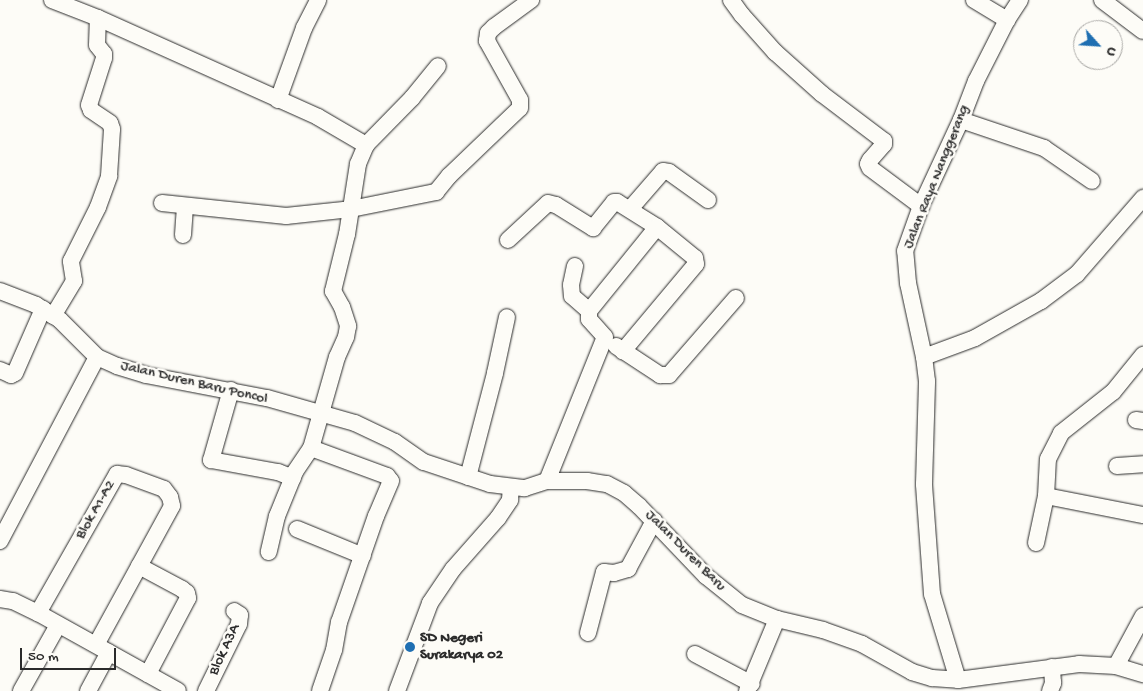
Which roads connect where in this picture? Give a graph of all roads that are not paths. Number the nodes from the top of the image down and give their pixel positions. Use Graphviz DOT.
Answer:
graph roads {
  1 [pos="52,0"];
  2 [pos="318,0"];
  3 [pos="530,0"];
  4 [pos="731,0"];
  5 [pos="974,0"];
  6 [pos="1020,0"];
  7 [pos="1102,0"];
  8 [pos="87,6"];
  9 [pos="98,18"];
  10 [pos="1008,20"];
  11 [pos="1143,32"];
  12 [pos="438,66"];
  13 [pos="278,100"];
  14 [pos="961,120"];
  15 [pos="366,146"];
  16 [pos="1092,181"];
  17 [pos="1143,198"];
  18 [pos="708,200"];
  19 [pos="162,203"];
  20 [pos="185,206"];
  21 [pos="922,206"];
  22 [pos="351,209"];
  23 [pos="630,209"];
  24 [pos="657,227"];
  25 [pos="183,236"];
  26 [pos="508,240"];
  27 [pos="575,266"];
  28 [pos="0,291"];
  29 [pos="736,298"];
  30 [pos="589,311"];
  31 [pos="48,313"];
  32 [pos="507,317"];
  33 [pos="605,337"];
  34 [pos="623,351"];
  35 [pos="1143,355"];
  36 [pos="97,357"];
  37 [pos="924,357"];
  38 [pos="0,370"];
  39 [pos="231,390"];
  40 [pos="322,413"];
  41 [pos="311,448"];
  42 [pos="1143,464"];
  43 [pos="1117,466"];
  44 [pos="468,477"];
  45 [pos="293,478"];
  46 [pos="547,481"];
  47 [pos="511,486"];
  48 [pos="1046,496"];
  49 [pos="1143,515"];
  50 [pos="654,521"];
  51 [pos="297,529"];
  52 [pos="0,541"];
  53 [pos="1036,543"];
  54 [pos="269,552"];
  55 [pos="363,556"];
  56 [pos="139,566"];
  57 [pos="4,597"];
  58 [pos="234,611"];
  59 [pos="38,613"];
  60 [pos="1143,616"];
  61 [pos="777,619"];
  62 [pos="58,625"];
  63 [pos="588,633"];
  64 [pos="103,648"];
  65 [pos="695,654"];
  66 [pos="1116,666"];
  67 [pos="1052,667"];
  68 [pos="1143,674"];
  69 [pos="958,680"];
  70 [pos="155,682"];
  71 [pos="749,687"];
  72 [pos="21,691"];
  73 [pos="88,691"];
  74 [pos="178,691"];
  75 [pos="206,691"];
  76 [pos="320,691"];
  77 [pos="398,691"];
  78 [pos="1050,691"];
  1 -- 8 [label="street"];
  2 -- 13 [label="street"];
  3 -- 22 [label="street"];
  4 -- 21 [label="street"];
  5 -- 10 [label="street"];
  6 -- 10 [label="street, Jalan Raya Nanggerang"];
  7 -- 11 [label="street"];
  8 -- 9 [label="street"];
  9 -- 13 [label="street"];
  9 -- 31 [label="street"];
  10 -- 14 [label="street, Jalan Raya Nanggerang"];
  12 -- 15 [label="street"];
  13 -- 15 [label="street"];
  14 -- 16 [label="street"];
  14 -- 21 [label="street, Jalan Raya Nanggerang"];
  15 -- 22 [label="street"];
  17 -- 37 [label="street"];
  18 -- 23 [label="street"];
  19 -- 20 [label="street"];
  20 -- 22 [label="street"];
  20 -- 25 [label="street"];
  21 -- 37 [label="street, Jalan Raya Nanggerang"];
  22 -- 40 [label="street"];
  23 -- 24 [label="street"];
  23 -- 26 [label="street"];
  24 -- 30 [label="street"];
  24 -- 34 [label="street"];
  27 -- 30 [label="street"];
  28 -- 31 [label="street, Jalan Duren Baru Poncol"];
  29 -- 34 [label="street"];
  30 -- 33 [label="street"];
  31 -- 36 [label="street, Jalan Duren Baru Poncol"];
  31 -- 38 [label="street"];
  32 -- 44 [label="street"];
  33 -- 34 [label="street"];
  33 -- 46 [label="street"];
  35 -- 48 [label="street"];
  36 -- 39 [label="street, Jalan Duren Baru Poncol"];
  36 -- 52 [label="street"];
  37 -- 69 [label="street, Jalan Raya Nanggerang"];
  39 -- 40 [label="street, Jalan Duren Baru Poncol"];
  39 -- 45 [label="street"];
  40 -- 41 [label="street"];
  40 -- 44 [label="street, Jalan Duren Baru"];
  41 -- 45 [label="street"];
  41 -- 55 [label="street"];
  42 -- 43 [label="street"];
  44 -- 47 [label="street, Jalan Duren Baru"];
  45 -- 54 [label="street"];
  46 -- 47 [label="street, Jalan Duren Baru"];
  46 -- 50 [label="street, Jalan Duren Baru"];
  47 -- 77 [label="street"];
  48 -- 49 [label="street"];
  48 -- 53 [label="street"];
  50 -- 61 [label="street, Jalan Duren Baru"];
  50 -- 63 [label="street"];
  51 -- 55 [label="street"];
  55 -- 76 [label="street"];
  56 -- 59 [label="street, Blok A1-A2"];
  56 -- 64 [label="street, Blok A1-A2"];
  56 -- 70 [label="street"];
  57 -- 59 [label="street"];
  58 -- 75 [label="street, Blok A3A"];
  59 -- 62 [label="street"];
  60 -- 66 [label="street"];
  61 -- 69 [label="street, Jalan Duren Baru"];
  61 -- 71 [label="street"];
  62 -- 64 [label="street"];
  62 -- 72 [label="street"];
  64 -- 70 [label="street"];
  64 -- 73 [label="street, Blok A1-A2"];
  65 -- 71 [label="street"];
  66 -- 67 [label="street, Jalan Duren Baru"];
  66 -- 68 [label="street, Jalan Duren Baru"];
  67 -- 69 [label="street, Jalan Duren Baru"];
  67 -- 78 [label="street"];
  70 -- 74 [label="street"];
}
